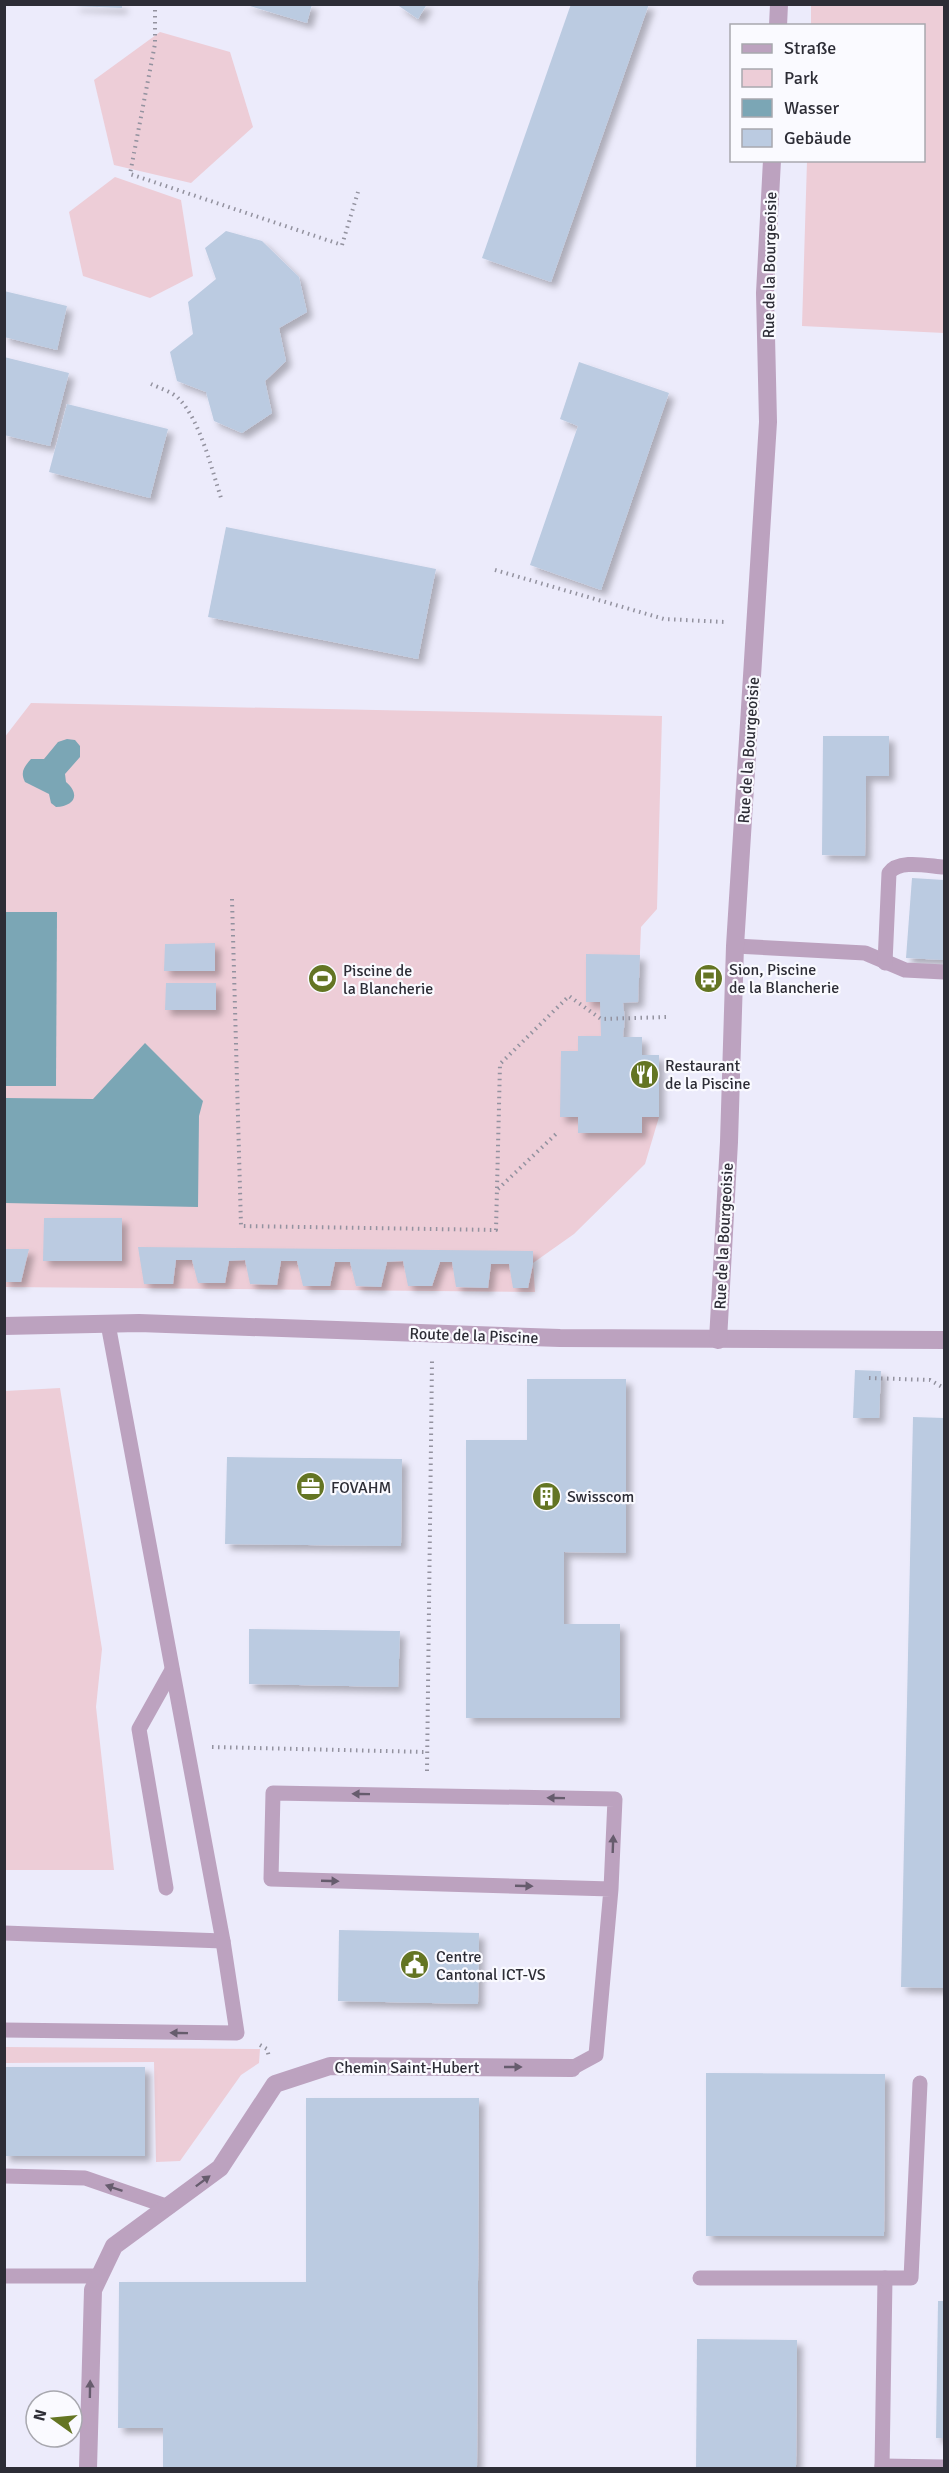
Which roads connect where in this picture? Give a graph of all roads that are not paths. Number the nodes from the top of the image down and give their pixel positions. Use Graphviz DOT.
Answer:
graph roads {
  1 [pos="779,4"];
  2 [pos="778,24"];
  3 [pos="772,162"];
  4 [pos="945,867"];
  5 [pos="735,946"];
  6 [pos="885,963"];
  7 [pos="945,972"];
  8 [pos="108,1324"];
  9 [pos="4,1326"];
  10 [pos="718,1340"];
  11 [pos="945,1340"];
  12 [pos="172,1670"];
  13 [pos="166,1888"];
  14 [pos="611,1889"];
  15 [pos="4,1933"];
  16 [pos="223,1941"];
  17 [pos="4,2031"];
  18 [pos="572,2068"];
  19 [pos="920,2083"];
  20 [pos="4,2176"];
  21 [pos="169,2207"];
  22 [pos="4,2276"];
  23 [pos="100,2276"];
  24 [pos="885,2277"];
  25 [pos="700,2278"];
  26 [pos="882,2467"];
  27 [pos="945,2467"];
  28 [pos="88,2469"];
  1 -- 2 [label="street"];
  3 -- 5 [label="street, Rue de la Bourgeoisie"];
  4 -- 6 [label="lane"];
  5 -- 6 [label="lane"];
  5 -- 10 [label="street, Rue de la Bourgeoisie"];
  6 -- 7 [label="lane"];
  8 -- 9 [label="street, Route de la Piscine"];
  8 -- 10 [label="street, Route de la Piscine"];
  8 -- 12 [label="lane"];
  10 -- 11 [label="street, Route de la Piscine"];
  12 -- 13 [label="lane"];
  12 -- 16 [label="lane"];
  14 -- 14 [label="lane, Chemin Saint-Hubert, one-way"];
  14 -- 18 [label="lane, Chemin Saint-Hubert"];
  15 -- 16 [label="lane"];
  16 -- 17 [label="lane, one-way"];
  21 -- 18 [label="street, Chemin Saint-Hubert, one-way"];
  19 -- 24 [label="lane"];
  21 -- 20 [label="lane, one-way"];
  21 -- 23 [label="street"];
  22 -- 23 [label="lane"];
  28 -- 23 [label="street, one-way"];
  24 -- 25 [label="lane"];
  24 -- 26 [label="lane"];
  26 -- 27 [label="lane"];
}
